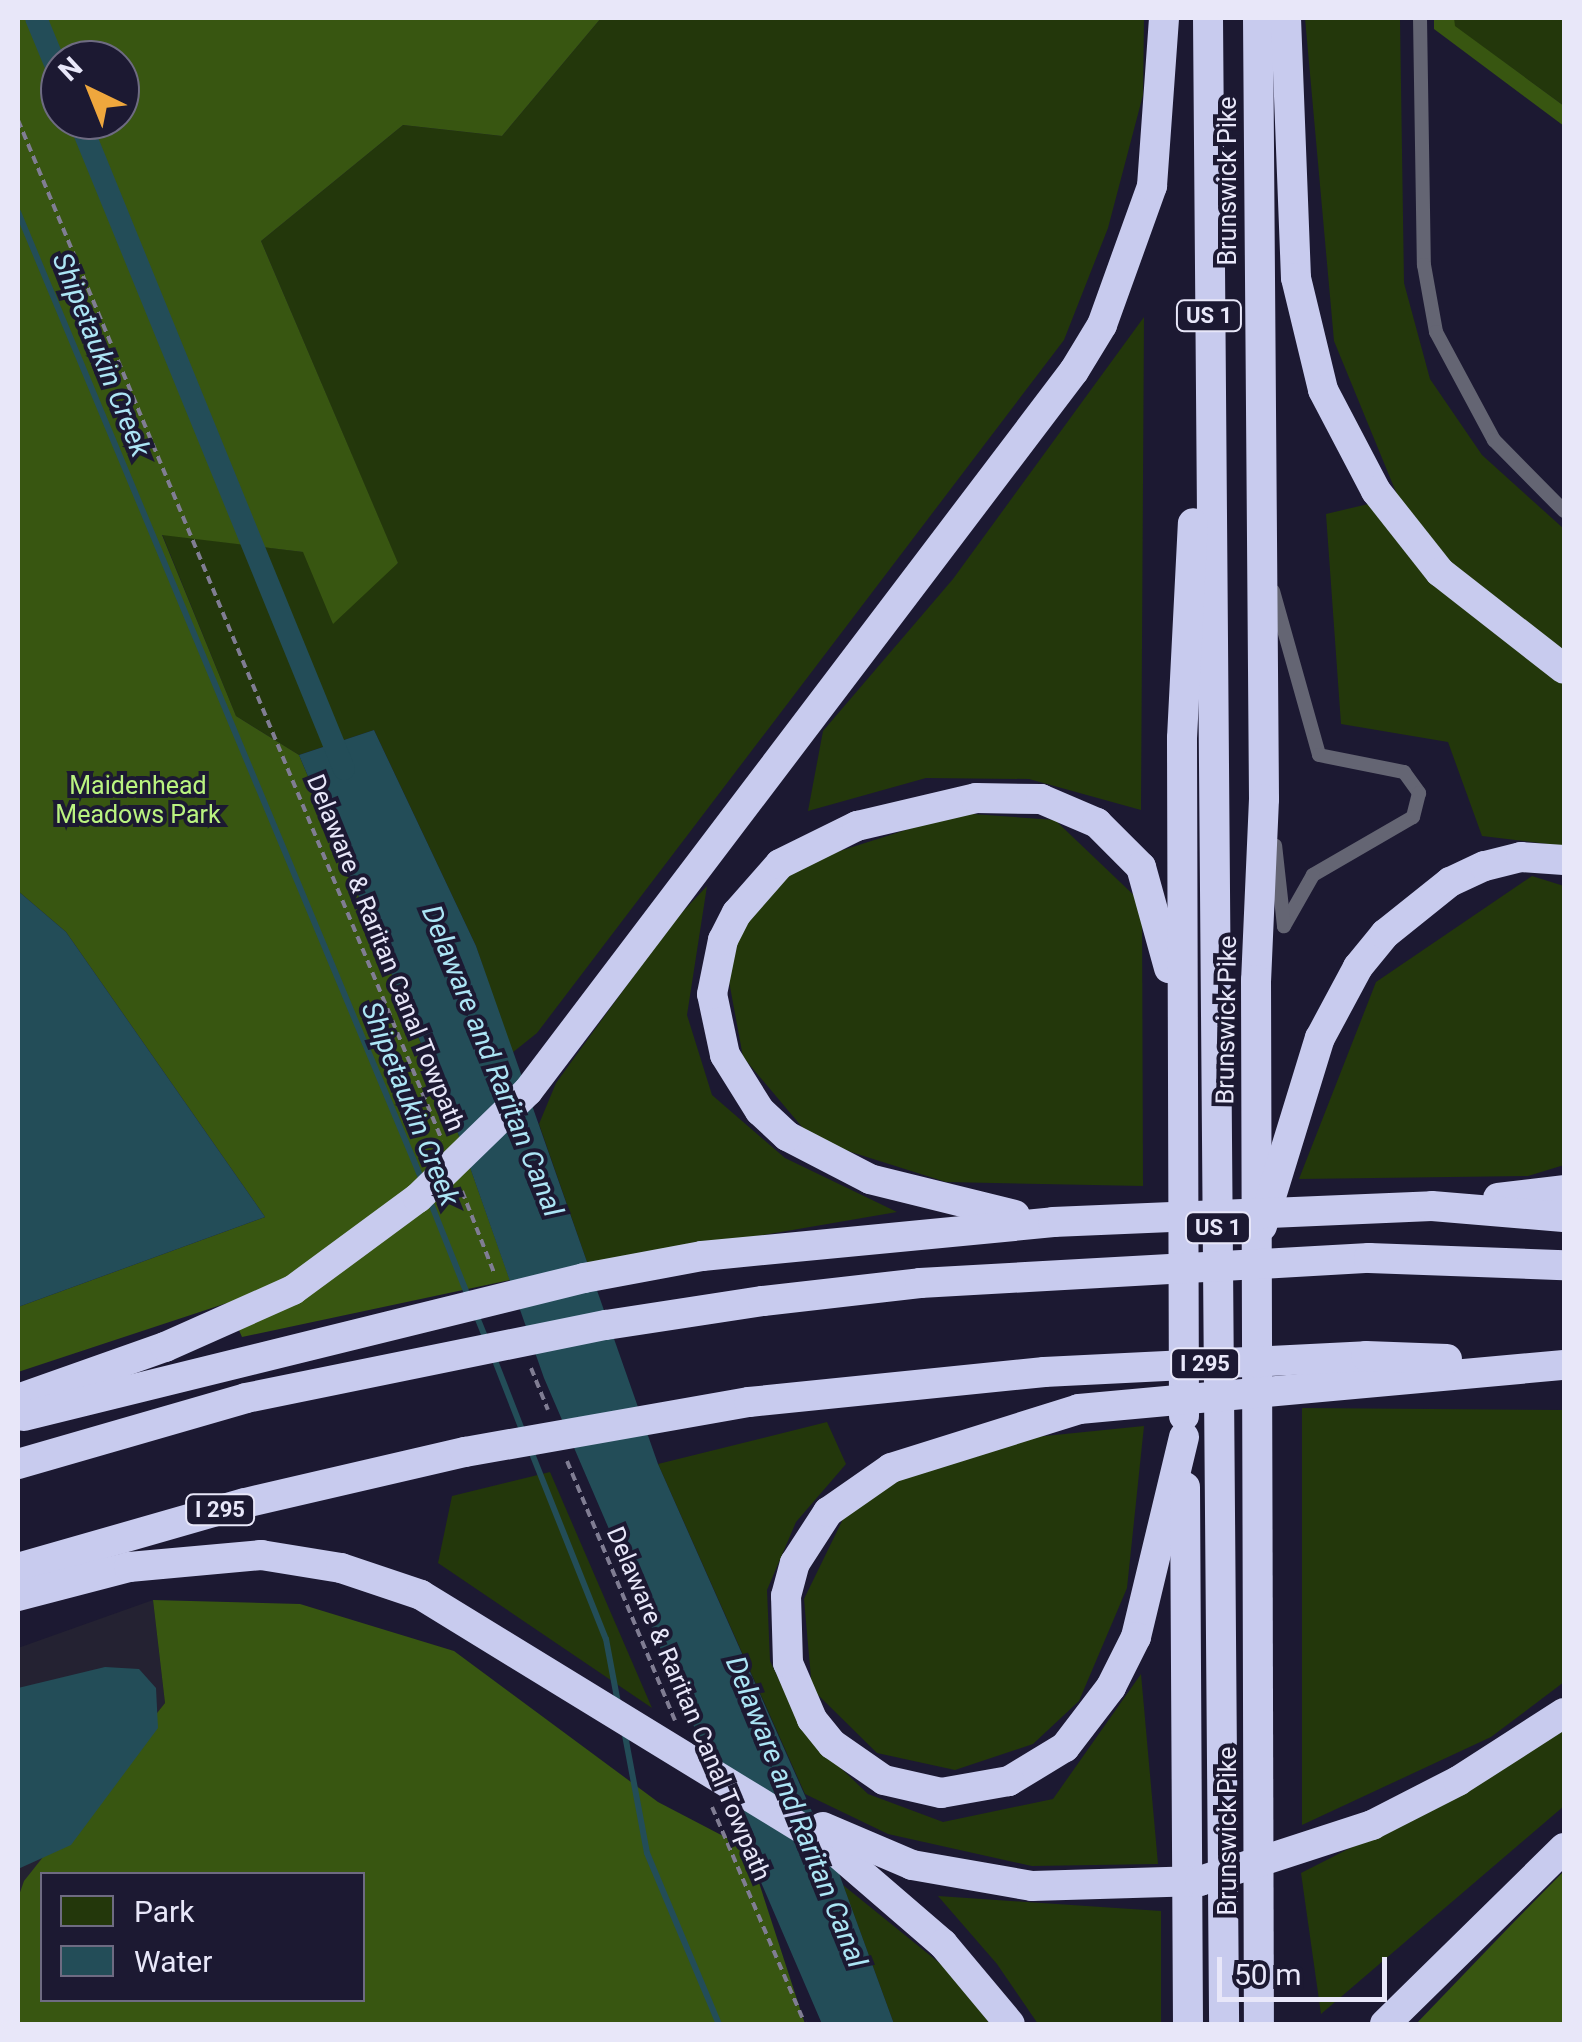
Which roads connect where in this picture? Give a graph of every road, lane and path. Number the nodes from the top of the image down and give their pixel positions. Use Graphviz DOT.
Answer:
graph roads {
  1 [pos="1164,18"];
  2 [pos="1208,18"];
  3 [pos="1258,18"];
  4 [pos="1286,18"];
  5 [pos="1420,18"];
  6 [pos="18,120"];
  7 [pos="1209,431"];
  8 [pos="1564,511"];
  9 [pos="1261,551"];
  10 [pos="1564,669"];
  11 [pos="1264,745"];
  12 [pos="1564,860"];
  13 [pos="1183,1046"];
  14 [pos="444,1145"];
  15 [pos="458,1182"];
  16 [pos="1564,1190"];
  17 [pos="1432,1206"];
  18 [pos="1564,1217"];
  19 [pos="1064,1222"];
  20 [pos="1255,1248"];
  21 [pos="1564,1266"];
  22 [pos="502,1291"];
  23 [pos="1564,1364"];
  24 [pos="530,1366"];
  25 [pos="1370,1368"];
  26 [pos="18,1399"];
  27 [pos="18,1418"];
  28 [pos="552,1422"];
  29 [pos="1184,1437"];
  30 [pos="566,1458"];
  31 [pos="18,1464"];
  32 [pos="18,1568"];
  33 [pos="18,1596"];
  34 [pos="1564,1713"];
  35 [pos="681,1734"];
  36 [pos="704,1788"];
  37 [pos="769,1804"];
  38 [pos="1564,1848"];
  39 [pos="805,2024"];
  40 [pos="1010,2024"];
  41 [pos="1188,2024"];
  42 [pos="1224,2024"];
  43 [pos="1258,2024"];
  44 [pos="1385,2024"];
  1 -- 26 [label="highway"];
  2 -- 7 [label="highway, Brunswick Pike / US 1"];
  3 -- 9 [label="highway, Brunswick Pike / US 1"];
  4 -- 10 [label="highway"];
  5 -- 8 [label="lane"];
  6 -- 14 [label="path, Delaware & Raritan Canal Towpath"];
  7 -- 13 [label="highway"];
  7 -- 42 [label="highway, Brunswick Pike / US 1"];
  9 -- 11 [label="highway, Brunswick Pike / US 1"];
  9 -- 11 [label="lane"];
  11 -- 20 [label="highway, Brunswick Pike / US 1"];
  12 -- 20 [label="highway"];
  13 -- 19 [label="highway"];
  13 -- 29 [label="highway"];
  15 -- 22 [label="path"];
  16 -- 17 [label="highway"];
  17 -- 18 [label="highway"];
  17 -- 19 [label="highway"];
  19 -- 27 [label="highway"];
  20 -- 43 [label="highway, Brunswick Pike / US 1"];
  21 -- 31 [label="highway"];
  23 -- 25 [label="highway, I 295"];
  24 -- 28 [label="path"];
  25 -- 29 [label="highway"];
  25 -- 32 [label="highway, I 295"];
  29 -- 41 [label="highway"];
  30 -- 35 [label="path, Delaware & Raritan Canal Towpath"];
  33 -- 37 [label="highway"];
  34 -- 37 [label="highway"];
  36 -- 39 [label="path, Delaware & Raritan Canal Towpath"];
  37 -- 40 [label="highway"];
  38 -- 44 [label="highway"];
}
